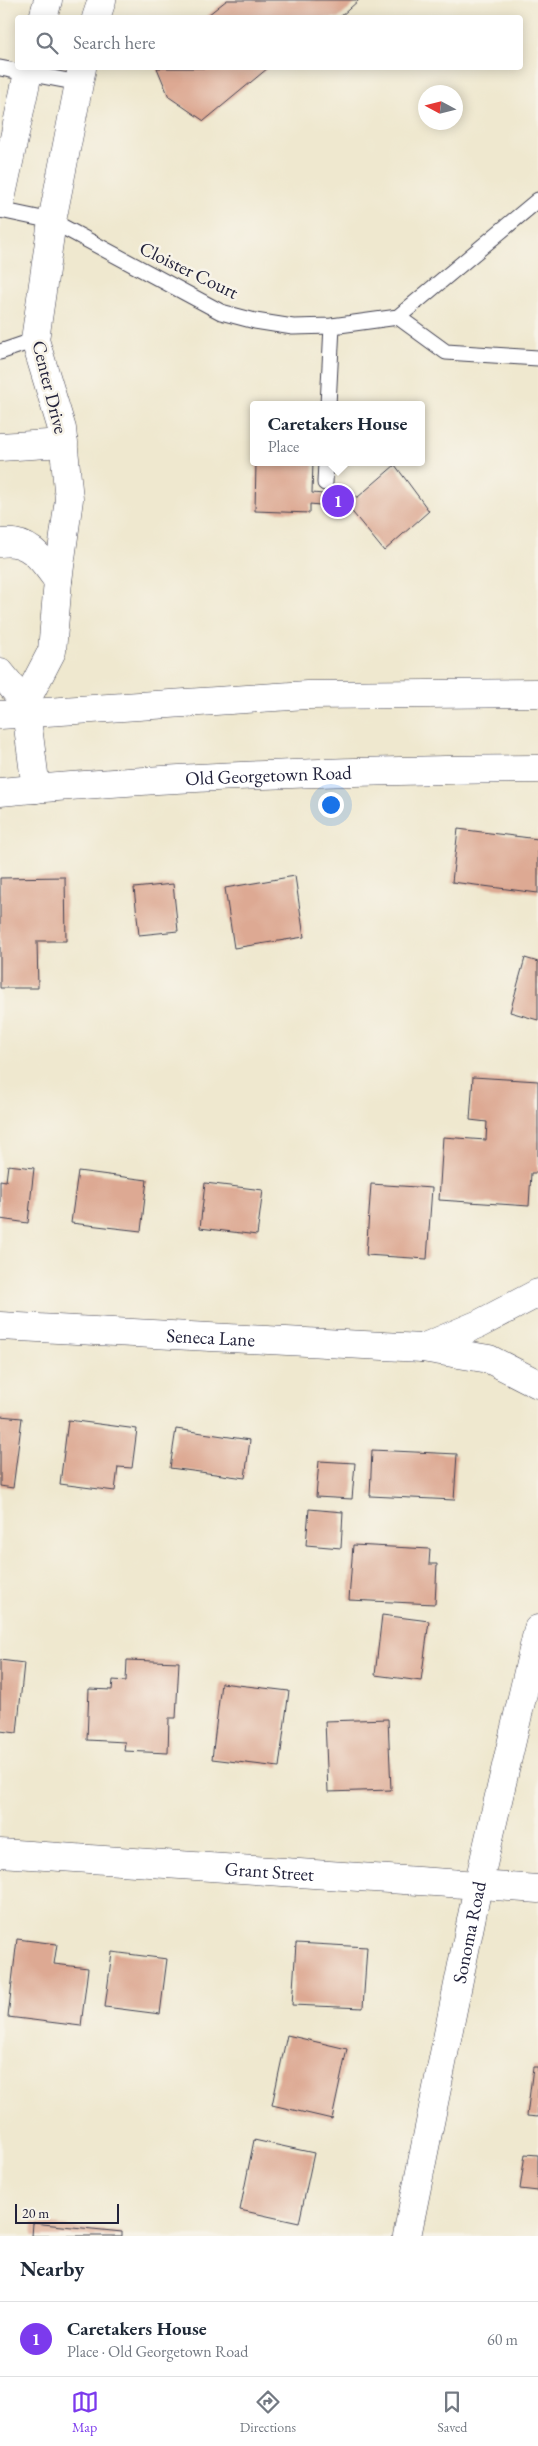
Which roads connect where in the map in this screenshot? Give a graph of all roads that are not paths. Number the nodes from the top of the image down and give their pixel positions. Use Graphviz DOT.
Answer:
graph roads {
  1 [pos="48,0"];
  2 [pos="102,0"];
  3 [pos="44,15"];
  4 [pos="97,15"];
  5 [pos="0,68"];
  6 [pos="15,69"];
  7 [pos="28,70"];
  8 [pos="80,75"];
  9 [pos="538,200"];
  10 [pos="0,204"];
  11 [pos="0,210"];
  12 [pos="52,221"];
  13 [pos="398,317"];
  14 [pos="332,326"];
  15 [pos="35,340"];
  16 [pos="0,352"];
  17 [pos="538,358"];
  18 [pos="328,401"];
  19 [pos="64,443"];
  20 [pos="0,447"];
  21 [pos="326,466"];
  22 [pos="325,483"];
  23 [pos="0,543"];
  24 [pos="58,581"];
  25 [pos="0,672"];
  26 [pos="538,693"];
  27 [pos="17,710"];
  28 [pos="538,769"];
  29 [pos="36,789"];
  30 [pos="0,792"];
  31 [pos="538,1293"];
  32 [pos="0,1326"];
  33 [pos="422,1348"];
  34 [pos="538,1384"];
  35 [pos="538,1629"];
  36 [pos="0,1853"];
  37 [pos="478,1886"];
  38 [pos="538,1889"];
  39 [pos="408,2236"];
  1 -- 3 [label="street"];
  2 -- 4 [label="street"];
  5 -- 6 [label="lane"];
  7 -- 8 [label="lane"];
  7 -- 10 [label="street"];
  8 -- 12 [label="street, Center Drive"];
  9 -- 13 [label="lane"];
  11 -- 12 [label="lane, Cloister Court"];
  12 -- 14 [label="lane, Cloister Court"];
  12 -- 15 [label="street, Center Drive"];
  13 -- 14 [label="lane, Cloister Court"];
  13 -- 17 [label="lane"];
  14 -- 18 [label="lane"];
  15 -- 16 [label="lane"];
  15 -- 19 [label="street, Center Drive"];
  19 -- 20 [label="street"];
  19 -- 24 [label="street, Center Drive"];
  21 -- 22 [label="lane"];
  23 -- 24 [label="street"];
  24 -- 27 [label="street, Center Drive"];
  25 -- 27 [label="street"];
  26 -- 27 [label="street"];
  27 -- 29 [label="street"];
  28 -- 29 [label="street, Old Georgetown Road"];
  29 -- 30 [label="street, Old Georgetown Road"];
  31 -- 33 [label="street, Seneca Lane"];
  32 -- 33 [label="street, Seneca Lane"];
  33 -- 34 [label="street, Seneca Lane"];
  35 -- 37 [label="street, Sonoma Road"];
  36 -- 37 [label="street, Grant Street"];
  37 -- 38 [label="street, Grant Street"];
  37 -- 39 [label="street, Sonoma Road"];
}
